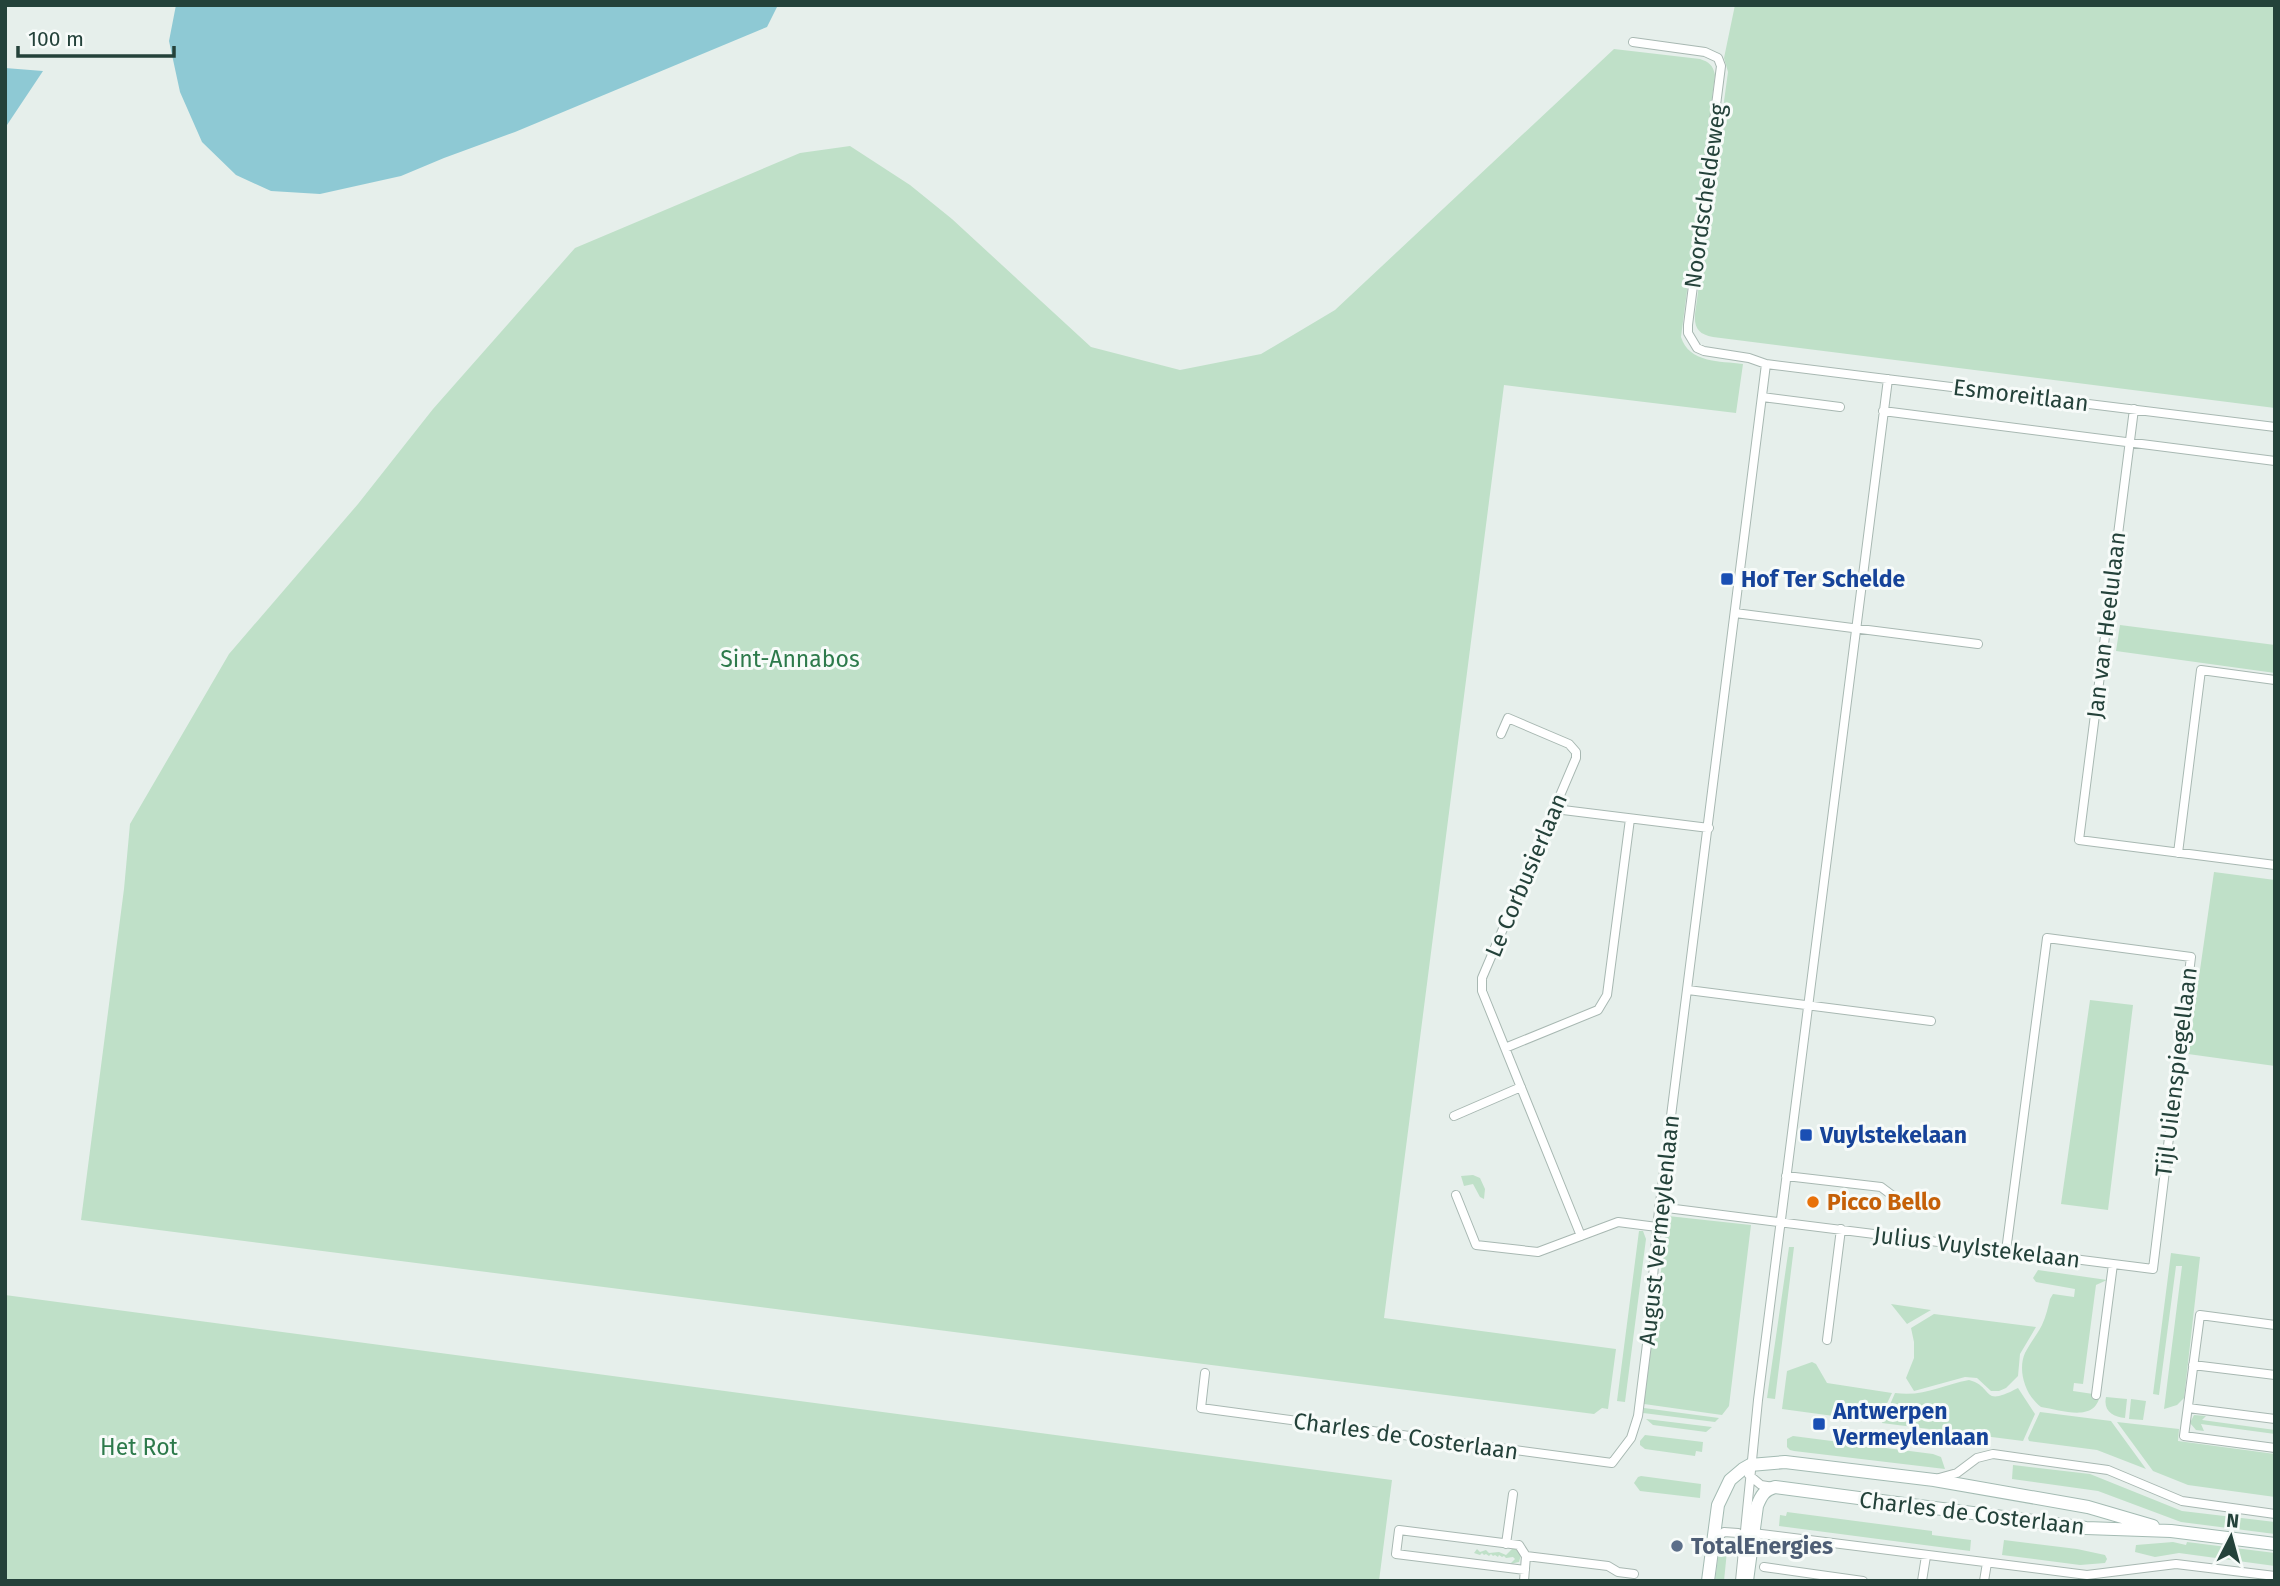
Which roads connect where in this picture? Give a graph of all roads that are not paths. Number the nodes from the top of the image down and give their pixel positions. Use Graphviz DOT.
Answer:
graph roads {
  1 [pos="1633,42"];
  2 [pos="1766,364"];
  3 [pos="1888,379"];
  4 [pos="1762,397"];
  5 [pos="1840,407"];
  6 [pos="2134,409"];
  7 [pos="1883,411"];
  8 [pos="2275,426"];
  9 [pos="2130,442"];
  10 [pos="2275,461"];
  11 [pos="1735,613"];
  12 [pos="1856,629"];
  13 [pos="1978,644"];
  14 [pos="2275,680"];
  15 [pos="1501,734"];
  16 [pos="1555,809"];
  17 [pos="1630,819"];
  18 [pos="1709,828"];
  19 [pos="2178,853"];
  20 [pos="2275,865"];
  21 [pos="1688,990"];
  22 [pos="1808,1006"];
  23 [pos="1931,1021"];
  24 [pos="1505,1048"];
  25 [pos="1521,1087"];
  26 [pos="1454,1116"];
  27 [pos="1786,1175"];
  28 [pos="1456,1195"];
  29 [pos="1893,1196"];
  30 [pos="1659,1207"];
  31 [pos="1780,1222"];
  32 [pos="1657,1227"];
  33 [pos="1841,1230"];
  34 [pos="1581,1236"];
  35 [pos="2006,1251"];
  36 [pos="2113,1265"];
  37 [pos="2152,1269"];
  38 [pos="2275,1325"];
  39 [pos="1827,1340"];
  40 [pos="2193,1365"];
  41 [pos="1205,1373"];
  42 [pos="2275,1375"];
  43 [pos="2096,1395"];
  44 [pos="2188,1408"];
  45 [pos="2275,1419"];
  46 [pos="2275,1448"];
  47 [pos="1612,1463"];
  48 [pos="1750,1470"];
  49 [pos="1934,1480"];
  50 [pos="1775,1487"];
  51 [pos="1513,1494"];
  52 [pos="2275,1514"];
  53 [pos="2171,1531"];
  54 [pos="1748,1536"];
  55 [pos="1713,1542"];
  56 [pos="1506,1544"];
  57 [pos="2275,1544"];
  58 [pos="1526,1556"];
  59 [pos="1926,1556"];
  60 [pos="1987,1563"];
  61 [pos="1764,1567"];
  62 [pos="1525,1570"];
  63 [pos="1634,1574"];
  64 [pos="2234,1576"];
  65 [pos="2275,1576"];
  66 [pos="1524,1581"];
  67 [pos="1708,1581"];
  68 [pos="1740,1581"];
  69 [pos="1746,1581"];
  70 [pos="1863,1581"];
  71 [pos="1922,1581"];
  72 [pos="1984,1581"];
  1 -- 2 [label="street, Noordscheldeweg"];
  2 -- 3 [label="street, Esmoreitlaan"];
  2 -- 4 [label="street, August Vermeylenlaan"];
  3 -- 6 [label="street, Esmoreitlaan"];
  3 -- 7 [label="street"];
  4 -- 5 [label="street"];
  4 -- 11 [label="street, August Vermeylenlaan"];
  6 -- 8 [label="street, Esmoreitlaan"];
  6 -- 9 [label="street, Jan van Heelulaan"];
  7 -- 9 [label="street, Esmoreitlaan"];
  7 -- 12 [label="street"];
  9 -- 10 [label="street, Esmoreitlaan"];
  9 -- 19 [label="street, Jan van Heelulaan"];
  11 -- 12 [label="street"];
  11 -- 18 [label="street, August Vermeylenlaan"];
  12 -- 13 [label="street"];
  12 -- 22 [label="street"];
  14 -- 19 [label="street"];
  15 -- 16 [label="street, Le Corbusierlaan"];
  16 -- 17 [label="street"];
  16 -- 24 [label="street, Le Corbusierlaan"];
  17 -- 18 [label="street"];
  17 -- 24 [label="street"];
  18 -- 21 [label="street, August Vermeylenlaan"];
  19 -- 20 [label="street"];
  21 -- 22 [label="street"];
  21 -- 30 [label="street, August Vermeylenlaan"];
  22 -- 23 [label="street"];
  22 -- 27 [label="street"];
  24 -- 25 [label="street, Le Corbusierlaan"];
  25 -- 26 [label="street"];
  25 -- 34 [label="street, Le Corbusierlaan"];
  27 -- 29 [label="street"];
  27 -- 31 [label="street"];
  28 -- 34 [label="street"];
  30 -- 31 [label="street, Julius Vuylstekelaan"];
  30 -- 32 [label="street, August Vermeylenlaan"];
  31 -- 33 [label="street, Julius Vuylstekelaan"];
  31 -- 48 [label="street"];
  32 -- 34 [label="street"];
  32 -- 47 [label="street, August Vermeylenlaan"];
  33 -- 35 [label="street, Julius Vuylstekelaan"];
  33 -- 39 [label="street, Julius Vuylstekelaan"];
  35 -- 36 [label="street, Julius Vuylstekelaan"];
  35 -- 37 [label="street, Tijl Uilenspiegellaan"];
  36 -- 37 [label="street, Julius Vuylstekelaan"];
  36 -- 43 [label="street, Julius Vuylstekelaan"];
  38 -- 40 [label="street"];
  40 -- 42 [label="street"];
  40 -- 44 [label="street"];
  41 -- 47 [label="street, Charles de Costerlaan"];
  44 -- 45 [label="street"];
  44 -- 46 [label="street"];
  48 -- 49 [label="main road, Charles de Costerlaan"];
  48 -- 50 [label="street, Charles de Costerlaan"];
  48 -- 54 [label="street"];
  48 -- 55 [label="main road"];
  49 -- 52 [label="street, Charles de Costerlaan"];
  49 -- 53 [label="main road, Charles de Costerlaan"];
  50 -- 53 [label="main road, Charles de Costerlaan"];
  50 -- 54 [label="main road"];
  51 -- 56 [label="street"];
  53 -- 57 [label="main road, Charles de Costerlaan"];
  54 -- 55 [label="street, Charles de Costerlaan"];
  54 -- 59 [label="street, Charles de Costerlaan"];
  54 -- 68 [label="street"];
  54 -- 69 [label="main road"];
  55 -- 67 [label="main road"];
  56 -- 58 [label="street"];
  56 -- 62 [label="street"];
  58 -- 62 [label="street"];
  58 -- 63 [label="street"];
  59 -- 60 [label="street, Charles de Costerlaan"];
  59 -- 71 [label="street"];
  60 -- 64 [label="street, Charles de Costerlaan"];
  60 -- 72 [label="street"];
  61 -- 70 [label="street"];
  62 -- 66 [label="street"];
  64 -- 65 [label="street, Charles de Costerlaan"];
}
